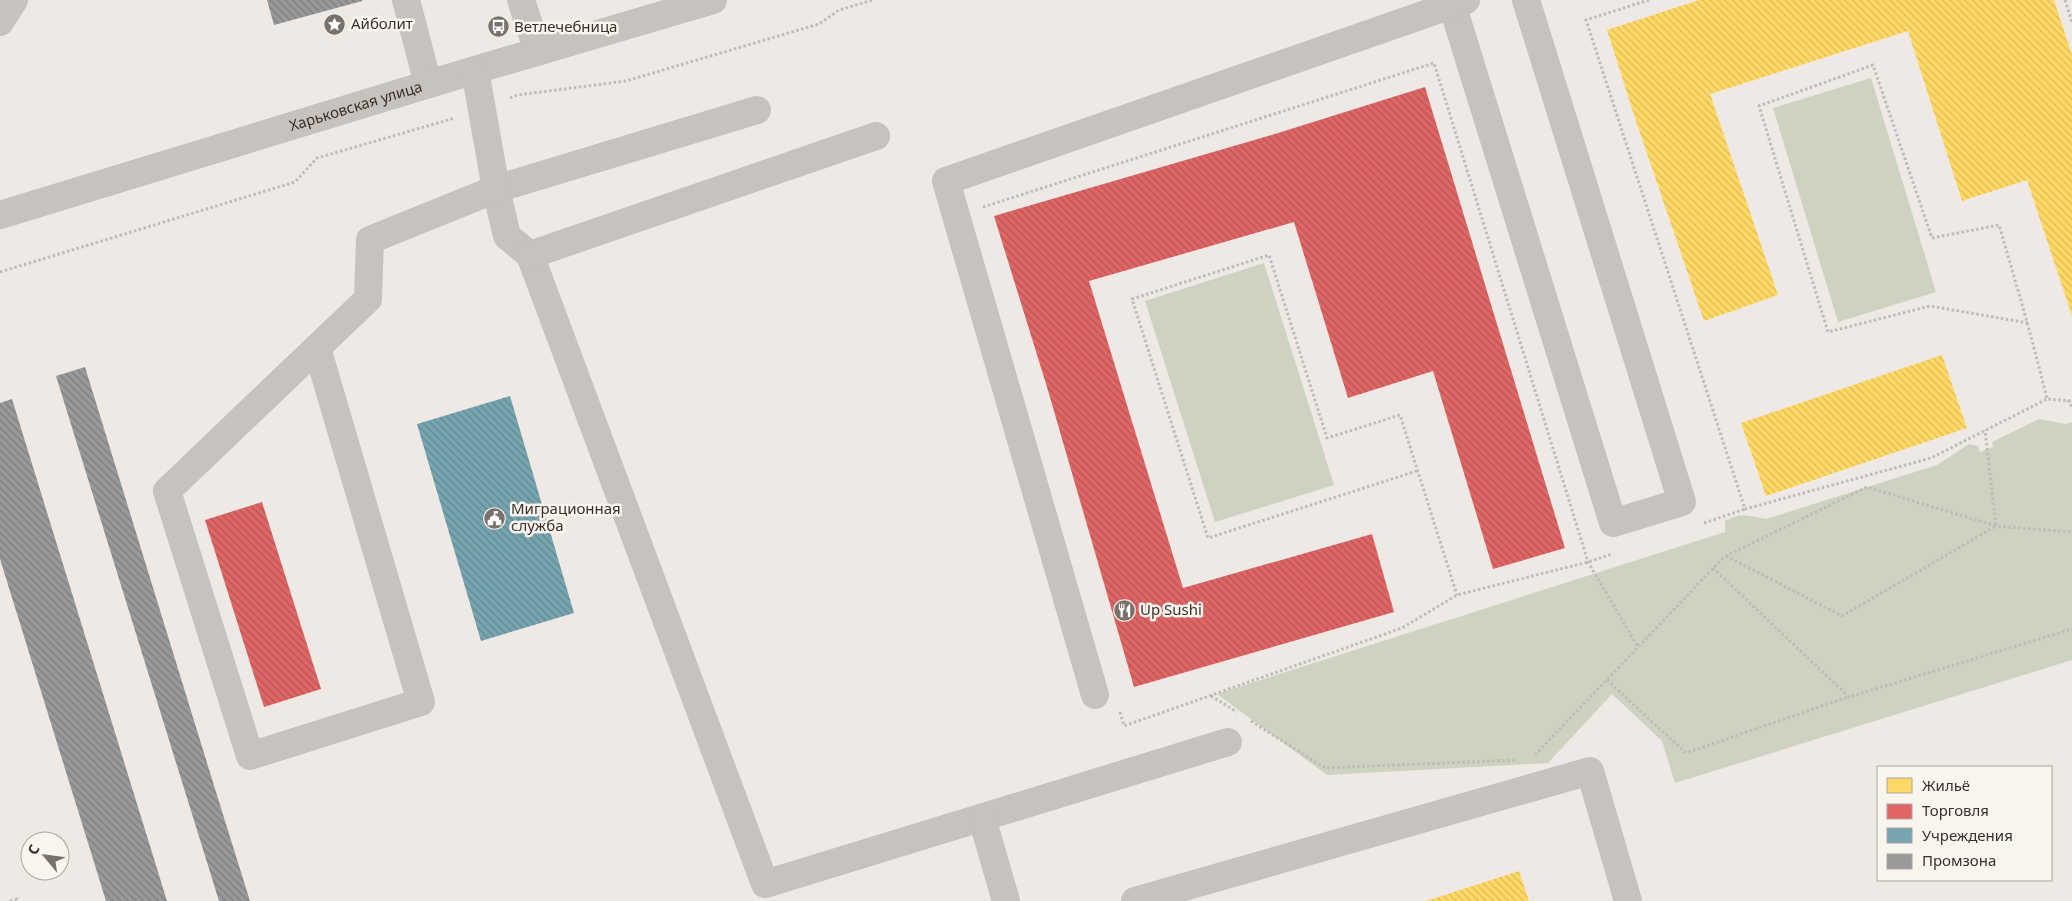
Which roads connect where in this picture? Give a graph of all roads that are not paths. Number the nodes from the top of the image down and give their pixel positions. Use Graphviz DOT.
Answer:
graph roads {
  1 [pos="14,0"];
  2 [pos="406,0"];
  3 [pos="521,0"];
  4 [pos="713,0"];
  5 [pos="1526,0"];
  6 [pos="1459,2"];
  7 [pos="0,22"];
  8 [pos="538,52"];
  9 [pos="475,70"];
  10 [pos="428,84"];
  11 [pos="757,110"];
  12 [pos="876,136"];
  13 [pos="496,190"];
  14 [pos="0,214"];
  15 [pos="530,256"];
  16 [pos="317,348"];
  17 [pos="1107,701"];
  18 [pos="1228,742"];
  19 [pos="982,818"];
  20 [pos="1006,901"];
  21 [pos="1135,901"];
  22 [pos="1628,901"];
  1 -- 7 [label="street"];
  2 -- 10 [label="street"];
  3 -- 8 [label="street"];
  4 -- 8 [label="street, Харьковская улица"];
  5 -- 6 [label="street"];
  6 -- 17 [label="street"];
  8 -- 9 [label="street, Харьковская улица"];
  9 -- 10 [label="street, Харьковская улица"];
  9 -- 13 [label="street"];
  10 -- 14 [label="street, Харьковская улица"];
  11 -- 13 [label="street"];
  12 -- 15 [label="street"];
  13 -- 15 [label="street"];
  13 -- 16 [label="street"];
  15 -- 19 [label="street"];
  16 -- 16 [label="street"];
  18 -- 19 [label="street"];
  19 -- 20 [label="street"];
  21 -- 22 [label="street"];
}
